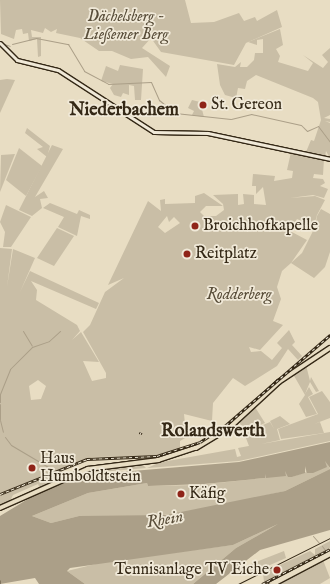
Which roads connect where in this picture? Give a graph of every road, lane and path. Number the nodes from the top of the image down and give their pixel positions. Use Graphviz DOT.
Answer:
graph roads {
  1 [pos="0,43"];
  2 [pos="330,159"];
  3 [pos="330,348"];
  4 [pos="0,508"];
  5 [pos="330,554"];
  6 [pos="271,584"];
  7 [pos="274,584"];
  1 -- 2 [label="main road"];
  3 -- 4 [label="main road"];
  5 -- 6 [label="highway"];
  5 -- 7 [label="highway"];
}
